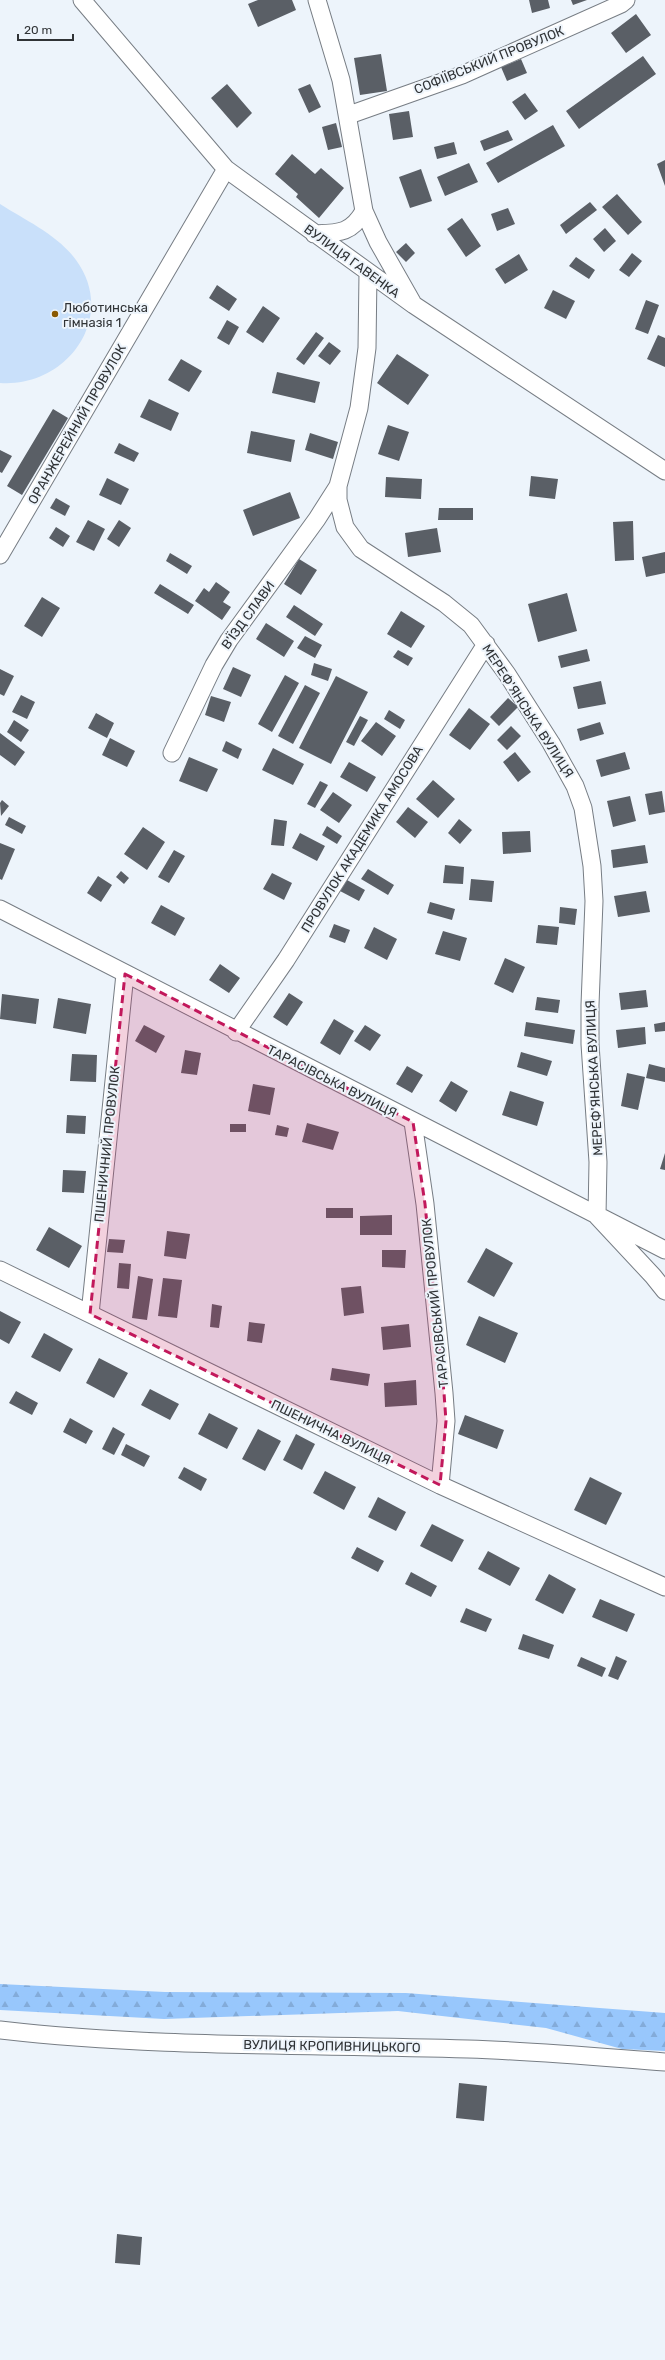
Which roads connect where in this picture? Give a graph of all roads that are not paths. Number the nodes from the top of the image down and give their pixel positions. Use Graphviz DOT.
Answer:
graph roads {
  1 [pos="82,0"];
  2 [pos="317,0"];
  3 [pos="626,0"];
  4 [pos="349,115"];
  5 [pos="226,169"];
  6 [pos="364,211"];
  7 [pos="314,234"];
  8 [pos="368,273"];
  9 [pos="414,305"];
  10 [pos="665,471"];
  11 [pos="338,486"];
  12 [pos="0,555"];
  13 [pos="486,644"];
  14 [pos="172,753"];
  15 [pos="0,909"];
  16 [pos="125,974"];
  17 [pos="236,1032"];
  18 [pos="413,1122"];
  19 [pos="597,1216"];
  20 [pos="665,1250"];
  21 [pos="0,1270"];
  22 [pos="665,1291"];
  23 [pos="90,1314"];
  24 [pos="440,1485"];
  25 [pos="665,1587"];
  26 [pos="0,2030"];
  27 [pos="665,2062"];
  1 -- 5 [label="street, ВУЛИЦЯ ГАВЕНКА"];
  2 -- 4 [label="street"];
  3 -- 4 [label="street, СОФІЇВСЬКИЙ ПРОВУЛОК"];
  4 -- 6 [label="street"];
  5 -- 7 [label="street, ВУЛИЦЯ ГАВЕНКА"];
  5 -- 12 [label="street, ОРАНЖЕРЕЙНИЙ ПРОВУЛОК"];
  6 -- 7 [label="street"];
  6 -- 9 [label="street"];
  7 -- 8 [label="street, ВУЛИЦЯ ГАВЕНКА"];
  8 -- 9 [label="street, ВУЛИЦЯ ГАВЕНКА"];
  8 -- 11 [label="street, МЕРЕФ'ЯНСЬКА ВУЛИЦЯ"];
  9 -- 10 [label="street, ВУЛИЦЯ ГАВЕНКА"];
  11 -- 13 [label="street, МЕРЕФ'ЯНСЬКА ВУЛИЦЯ"];
  11 -- 14 [label="street, В'ЇЗД СЛАВИ"];
  13 -- 17 [label="street, ПРОВУЛОК АКАДЕМИКА АМОСОВА"];
  13 -- 19 [label="street, МЕРЕФ'ЯНСЬКА ВУЛИЦЯ"];
  15 -- 16 [label="street, ТАРАСІВСЬКА ВУЛИЦЯ"];
  16 -- 17 [label="street, ТАРАСІВСЬКА ВУЛИЦЯ"];
  16 -- 23 [label="street, ПШЕНИЧНИЙ ПРОВУЛОК"];
  17 -- 18 [label="street, ТАРАСІВСЬКА ВУЛИЦЯ"];
  18 -- 19 [label="street, ТАРАСІВСЬКА ВУЛИЦЯ"];
  18 -- 24 [label="street, ТАРАСІВСЬКИЙ ПРОВУЛОК"];
  19 -- 20 [label="street, ТАРАСІВСЬКА ВУЛИЦЯ"];
  19 -- 22 [label="street"];
  21 -- 23 [label="street, ПШЕНИЧНА ВУЛИЦЯ"];
  23 -- 24 [label="street, ПШЕНИЧНА ВУЛИЦЯ"];
  24 -- 25 [label="street, ПШЕНИЧНА ВУЛИЦЯ"];
  26 -- 27 [label="street, ВУЛИЦЯ КРОПИВНИЦЬКОГО"];
}
